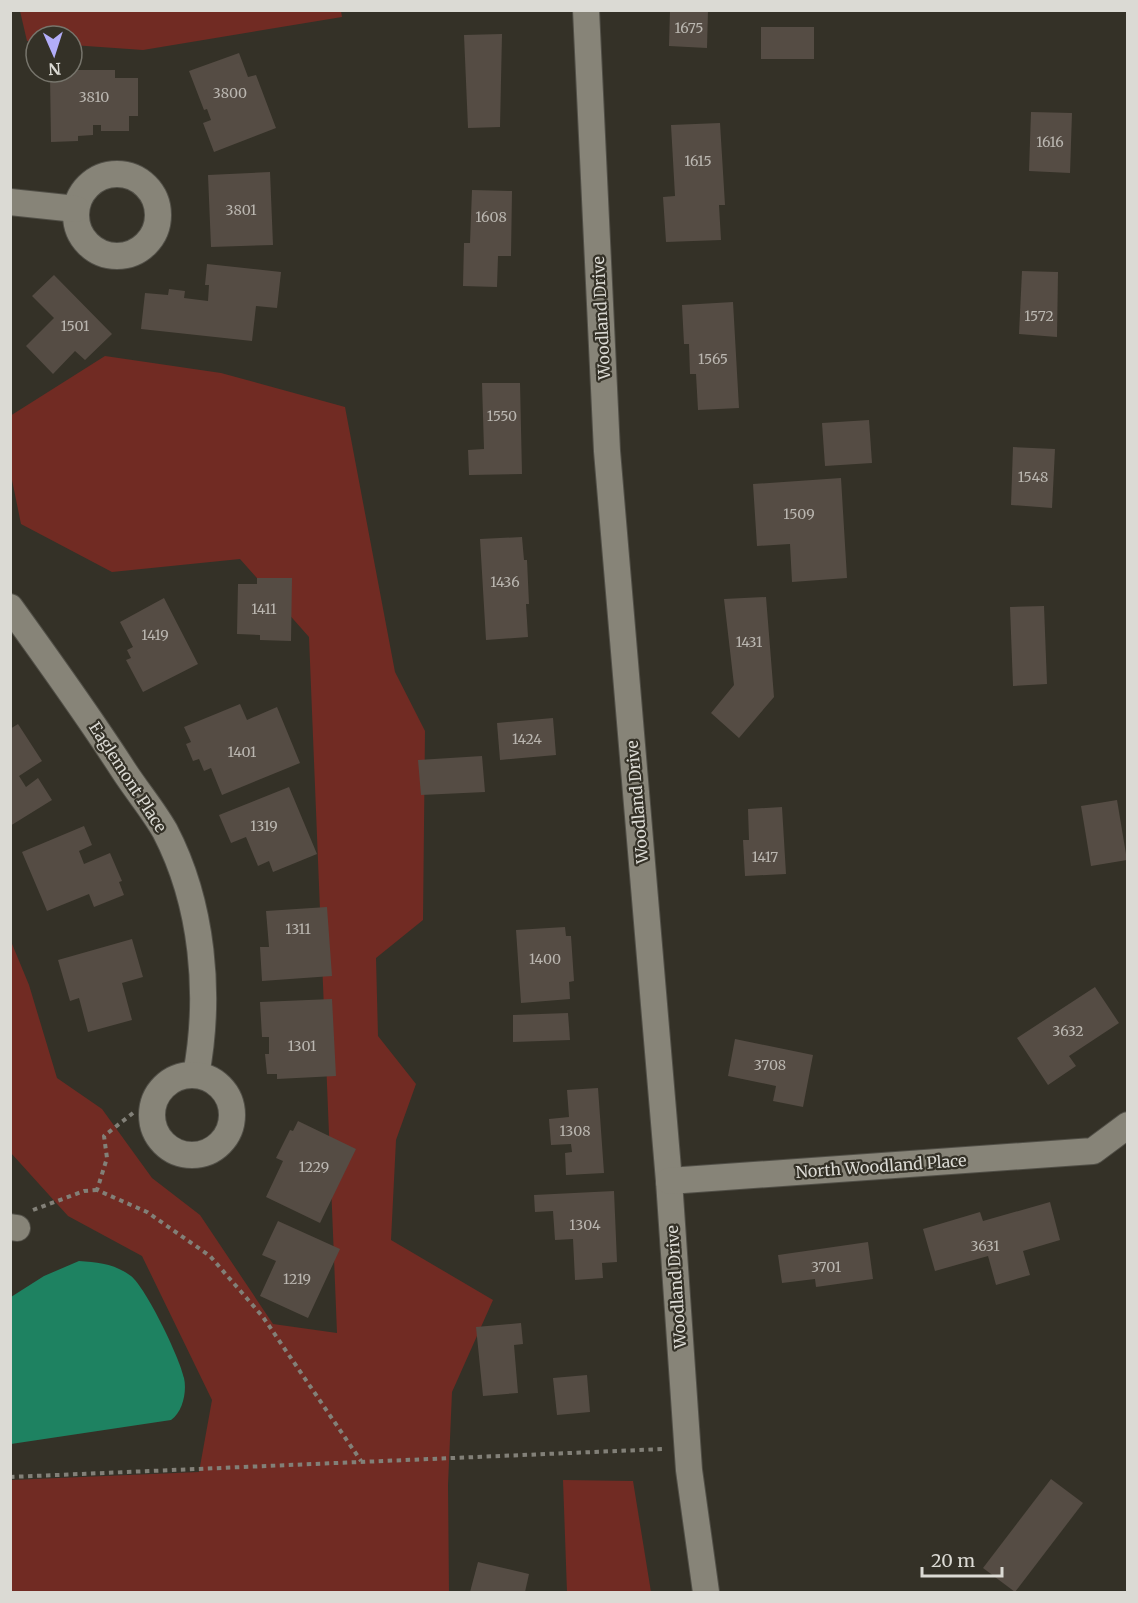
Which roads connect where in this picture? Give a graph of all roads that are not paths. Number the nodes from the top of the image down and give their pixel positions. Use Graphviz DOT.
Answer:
graph roads {
  1 [pos="586,10"];
  2 [pos="10,202"];
  3 [pos="76,209"];
  4 [pos="10,607"];
  5 [pos="196,1075"];
  6 [pos="1128,1125"];
  7 [pos="669,1181"];
  8 [pos="705,1593"];
  1 -- 7 [label="street, Woodland Drive"];
  2 -- 3 [label="street"];
  4 -- 5 [label="street, Eaglemont Place"];
  6 -- 7 [label="street, North Woodland Place"];
  7 -- 8 [label="street, Woodland Drive"];
}
